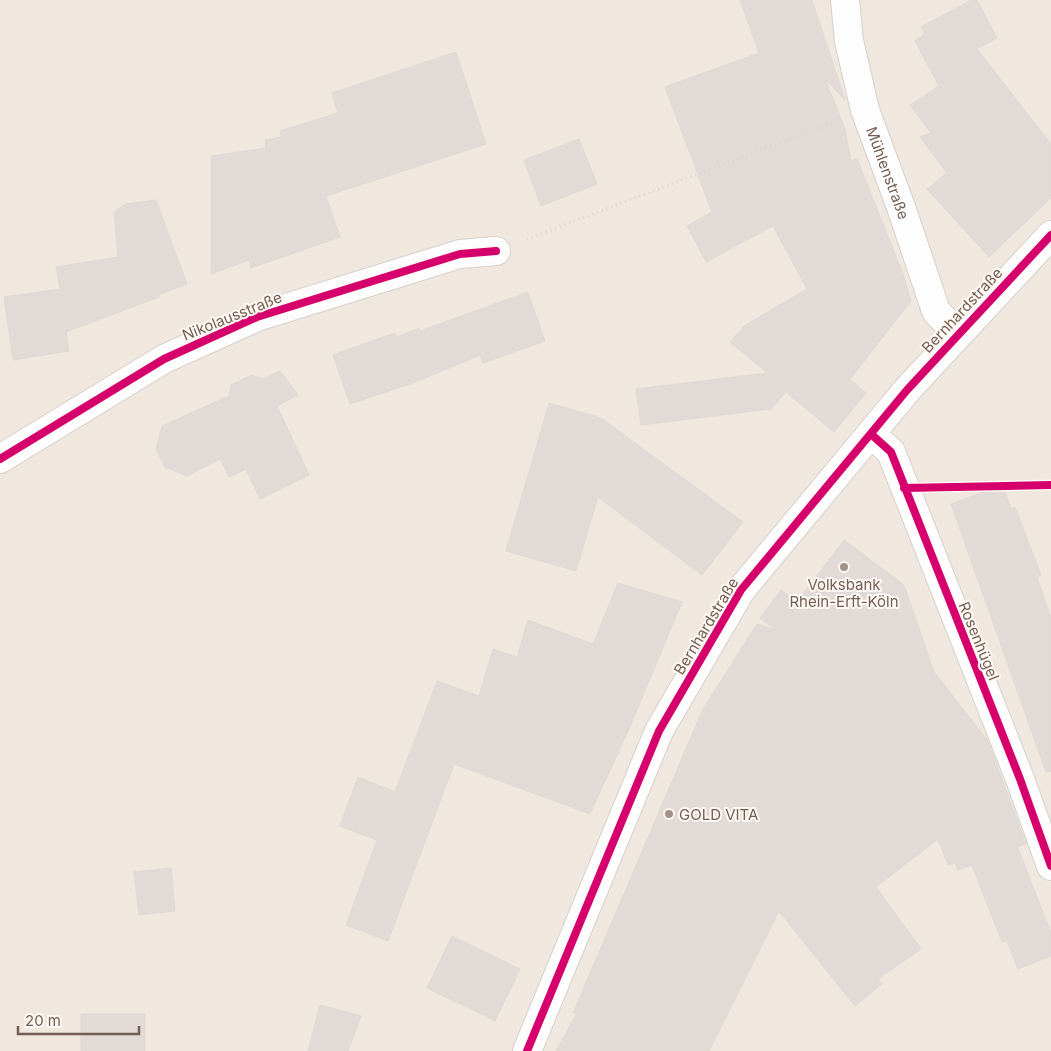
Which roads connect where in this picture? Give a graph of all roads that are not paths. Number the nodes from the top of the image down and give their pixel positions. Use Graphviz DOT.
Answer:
graph roads {
  1 [pos="845,0"];
  2 [pos="1051,235"];
  3 [pos="496,251"];
  4 [pos="958,335"];
  5 [pos="871,434"];
  6 [pos="0,459"];
  7 [pos="1051,866"];
  8 [pos="527,1051"];
  1 -- 4 [label="street, Mühlenstraße"];
  2 -- 4 [label="street, Bernhardstraße"];
  3 -- 6 [label="street, Nikolausstraße"];
  4 -- 5 [label="street, Bernhardstraße"];
  5 -- 7 [label="street, Rosenhügel"];
  5 -- 8 [label="street, Bernhardstraße"];
}
